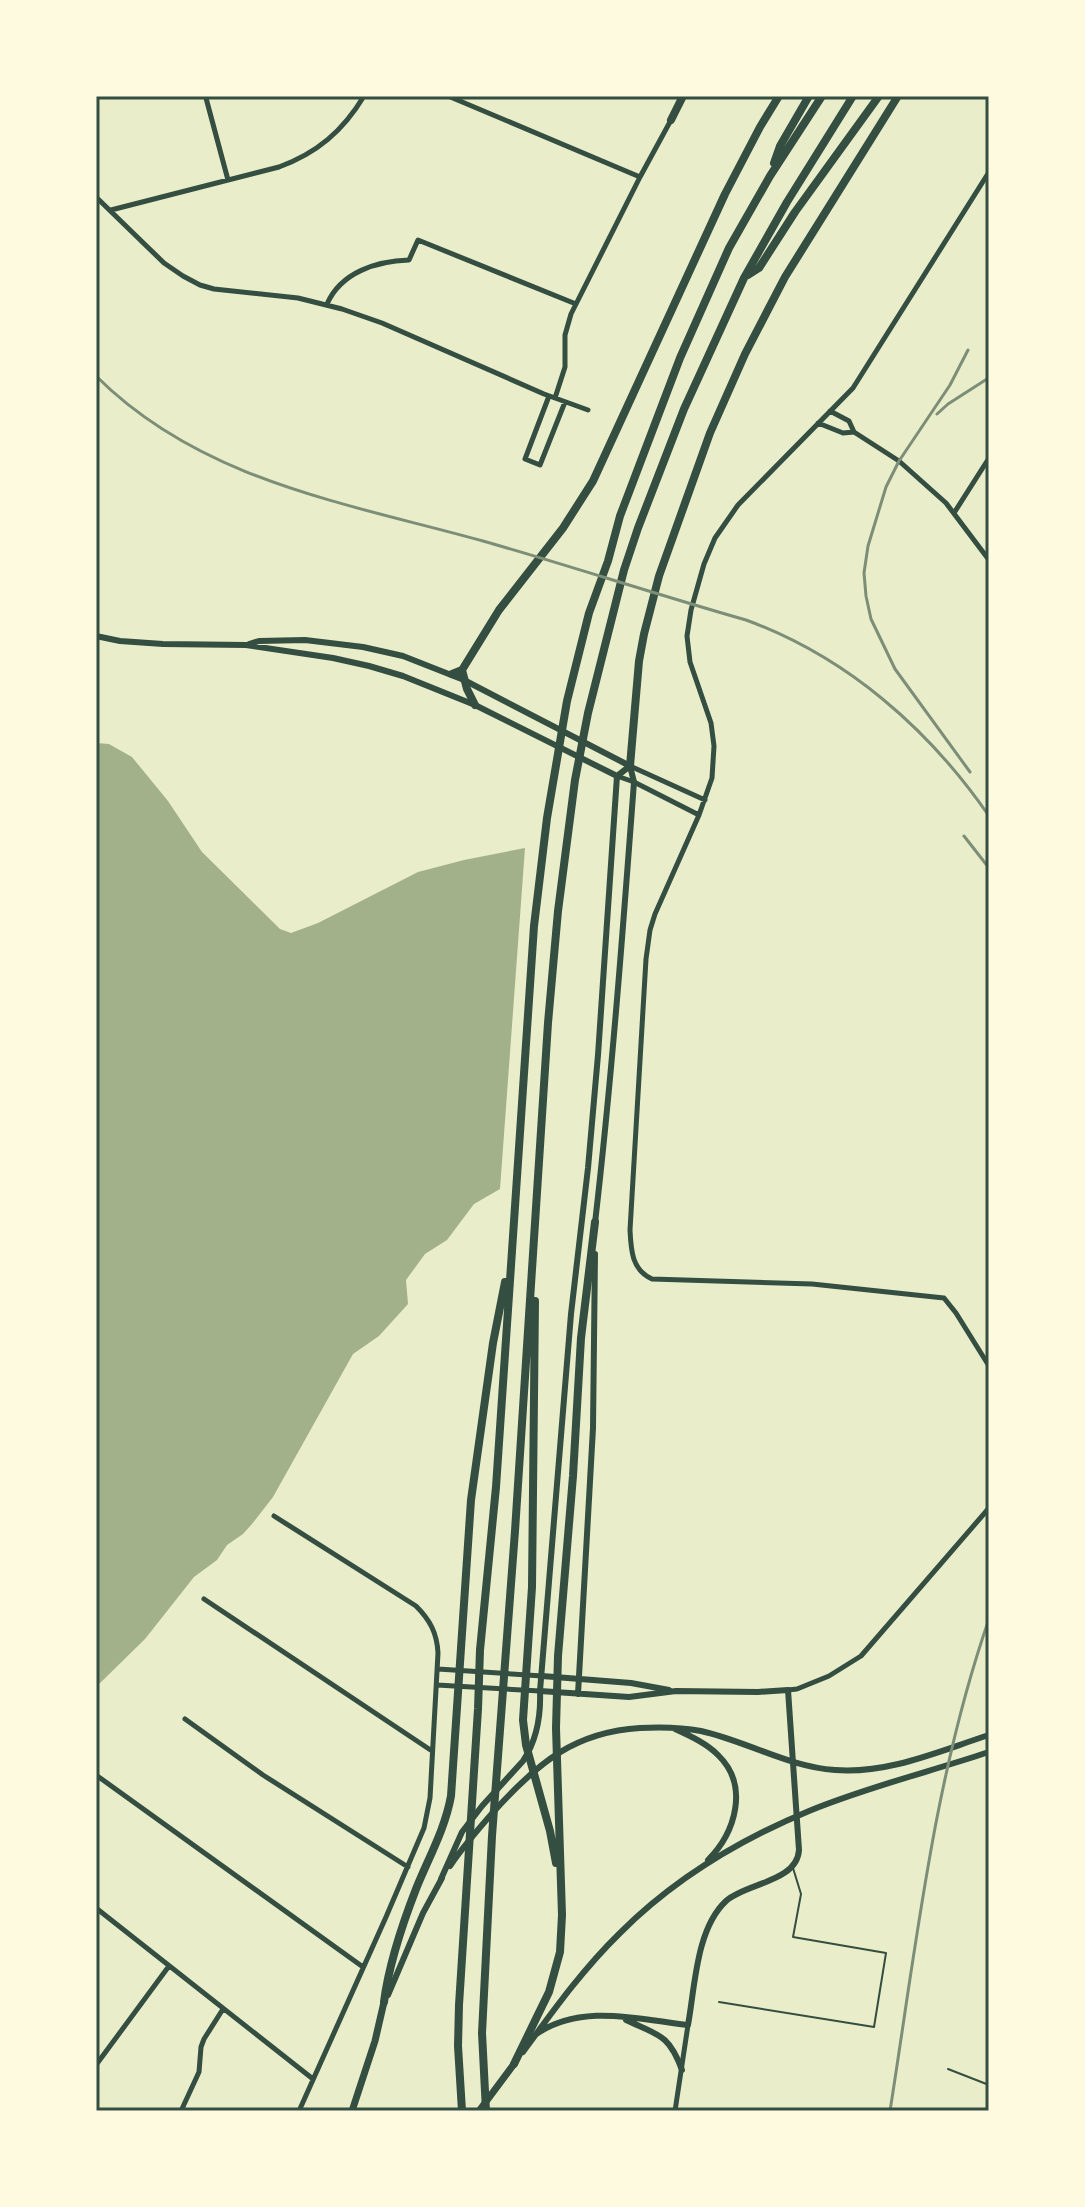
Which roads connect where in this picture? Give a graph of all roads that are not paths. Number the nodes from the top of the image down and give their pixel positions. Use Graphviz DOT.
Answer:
graph roads {
  1 [pos="364,96"];
  2 [pos="448,96"];
  3 [pos="683,96"];
  4 [pos="779,96"];
  5 [pos="809,96"];
  6 [pos="822,96"];
  7 [pos="853,96"];
  8 [pos="879,96"];
  9 [pos="898,96"];
  10 [pos="206,98"];
  11 [pos="671,120"];
  12 [pos="989,172"];
  13 [pos="770,176"];
  14 [pos="640,177"];
  15 [pos="228,180"];
  16 [pos="96,197"];
  17 [pos="110,210"];
  18 [pos="744,278"];
  19 [pos="327,304"];
  20 [pos="577,304"];
  21 [pos="552,397"];
  22 [pos="565,402"];
  23 [pos="588,410"];
  24 [pos="830,411"];
  25 [pos="818,423"];
  26 [pos="854,432"];
  27 [pos="989,458"];
  28 [pos="954,513"];
  29 [pos="989,560"];
  30 [pos="96,636"];
  31 [pos="246,645"];
  32 [pos="452,674"];
  33 [pos="463,675"];
  34 [pos="475,705"];
  35 [pos="630,766"];
  36 [pos="617,776"];
  37 [pos="634,782"];
  38 [pos="705,800"];
  39 [pos="699,815"];
  40 [pos="595,1222"];
  41 [pos="534,1245"];
  42 [pos="511,1250"];
  43 [pos="989,1366"];
  44 [pos="989,1508"];
  45 [pos="274,1516"];
  46 [pos="204,1599"];
  47 [pos="438,1669"];
  48 [pos="542,1676"];
  49 [pos="578,1680"];
  50 [pos="437,1685"];
  51 [pos="788,1690"];
  52 [pos="540,1691"];
  53 [pos="676,1691"];
  54 [pos="578,1694"];
  55 [pos="185,1719"];
  56 [pos="670,1726"];
  57 [pos="989,1735"];
  58 [pos="432,1751"];
  59 [pos="988,1752"];
  60 [pos="96,1775"];
  61 [pos="408,1867"];
  62 [pos="793,1867"];
  63 [pos="700,1869"];
  64 [pos="441,1879"];
  65 [pos="96,1908"];
  66 [pos="562,1915"];
  67 [pos="169,1966"];
  68 [pos="363,1967"];
  69 [pos="384,2002"];
  70 [pos="719,2002"];
  71 [pos="223,2009"];
  72 [pos="619,2016"];
  73 [pos="688,2025"];
  74 [pos="535,2035"];
  75 [pos="514,2064"];
  76 [pos="96,2065"];
  77 [pos="948,2069"];
  78 [pos="682,2070"];
  79 [pos="313,2079"];
  80 [pos="989,2085"];
  81 [pos="181,2111"];
  82 [pos="299,2111"];
  83 [pos="352,2111"];
  84 [pos="462,2111"];
  85 [pos="479,2111"];
  86 [pos="486,2111"];
  87 [pos="675,2111"];
  1 -- 15 [label="street"];
  2 -- 14 [label="street"];
  3 -- 11 [label="highway"];
  4 -- 33 [label="highway"];
  5 -- 13 [label="highway"];
  6 -- 13 [label="highway"];
  7 -- 18 [label="highway"];
  8 -- 18 [label="highway"];
  9 -- 35 [label="highway"];
  10 -- 15 [label="street"];
  11 -- 14 [label="street"];
  12 -- 24 [label="street"];
  13 -- 42 [label="highway"];
  14 -- 20 [label="street"];
  15 -- 17 [label="street"];
  16 -- 17 [label="street"];
  17 -- 19 [label="street"];
  18 -- 41 [label="highway"];
  19 -- 20 [label="street"];
  19 -- 21 [label="street"];
  20 -- 21 [label="street"];
  21 -- 22 [label="street"];
  21 -- 22 [label="street"];
  22 -- 23 [label="street"];
  24 -- 25 [label="street"];
  24 -- 26 [label="street"];
  25 -- 26 [label="street"];
  25 -- 38 [label="street"];
  26 -- 28 [label="street"];
  27 -- 28 [label="street"];
  28 -- 29 [label="street"];
  30 -- 31 [label="main road"];
  31 -- 32 [label="main road"];
  31 -- 34 [label="main road"];
  32 -- 33 [label="highway"];
  33 -- 34 [label="highway"];
  33 -- 35 [label="main road"];
  34 -- 36 [label="main road"];
  35 -- 36 [label="main road"];
  35 -- 37 [label="main road"];
  35 -- 38 [label="street"];
  36 -- 37 [label="street"];
  36 -- 48 [label="main road"];
  37 -- 39 [label="street"];
  37 -- 40 [label="main road"];
  38 -- 39 [label="street"];
  39 -- 43 [label="street"];
  40 -- 49 [label="main road"];
  40 -- 66 [label="highway"];
  41 -- 66 [label="highway"];
  41 -- 86 [label="highway"];
  42 -- 69 [label="highway"];
  42 -- 84 [label="highway"];
  44 -- 51 [label="street"];
  45 -- 47 [label="street"];
  46 -- 58 [label="street"];
  47 -- 48 [label="street"];
  47 -- 50 [label="street"];
  48 -- 49 [label="main road"];
  48 -- 52 [label="main road"];
  49 -- 53 [label="main road"];
  49 -- 54 [label="main road"];
  50 -- 52 [label="street"];
  50 -- 58 [label="street"];
  51 -- 53 [label="main road"];
  51 -- 62 [label="main road"];
  52 -- 54 [label="main road"];
  52 -- 64 [label="main road"];
  53 -- 54 [label="main road"];
  55 -- 61 [label="street"];
  56 -- 57 [label="main road"];
  56 -- 63 [label="main road"];
  56 -- 64 [label="main road"];
  58 -- 61 [label="street"];
  59 -- 63 [label="main road"];
  60 -- 68 [label="street"];
  61 -- 68 [label="street"];
  62 -- 70 [label="lane"];
  62 -- 73 [label="main road"];
  63 -- 74 [label="main road"];
  64 -- 69 [label="main road"];
  65 -- 67 [label="street"];
  66 -- 75 [label="highway"];
  67 -- 71 [label="street"];
  67 -- 76 [label="street"];
  68 -- 79 [label="street"];
  69 -- 83 [label="main road"];
  71 -- 79 [label="street"];
  71 -- 81 [label="street"];
  72 -- 73 [label="main road"];
  72 -- 74 [label="main road"];
  72 -- 78 [label="main road"];
  73 -- 78 [label="street"];
  74 -- 75 [label="main road"];
  75 -- 85 [label="main road"];
  77 -- 80 [label="lane"];
  78 -- 87 [label="street"];
  79 -- 82 [label="street"];
}
